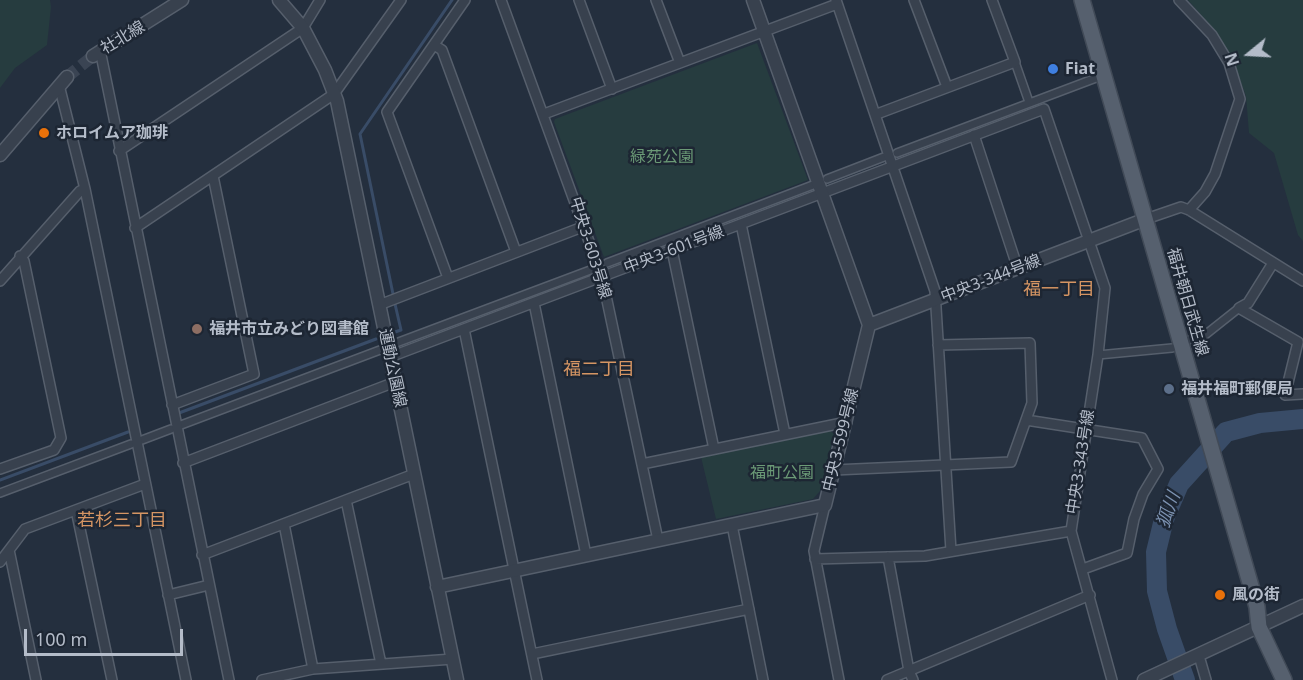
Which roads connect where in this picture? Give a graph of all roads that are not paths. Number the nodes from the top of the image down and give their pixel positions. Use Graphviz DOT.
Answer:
graph roads {
  1 [pos="182,0"];
  2 [pos="279,0"];
  3 [pos="321,0"];
  4 [pos="401,0"];
  5 [pos="465,0"];
  6 [pos="501,0"];
  7 [pos="579,0"];
  8 [pos="656,0"];
  9 [pos="753,0"];
  10 [pos="914,0"];
  11 [pos="992,0"];
  12 [pos="1082,0"];
  13 [pos="1179,0"];
  14 [pos="837,2"];
  15 [pos="303,28"];
  16 [pos="764,31"];
  17 [pos="434,45"];
  18 [pos="97,53"];
  19 [pos="1015,62"];
  20 [pos="680,63"];
  21 [pos="1096,78"];
  22 [pos="63,81"];
  23 [pos="947,87"];
  24 [pos="612,89"];
  25 [pos="334,94"];
  26 [pos="1029,102"];
  27 [pos="544,114"];
  28 [pos="877,114"];
  29 [pos="974,135"];
  30 [pos="119,151"];
  31 [pos="897,153"];
  32 [pos="0,155"];
  33 [pos="884,157"];
  34 [pos="894,166"];
  35 [pos="213,176"];
  36 [pos="827,179"];
  37 [pos="813,185"];
  38 [pos="85,189"];
  39 [pos="823,193"];
  40 [pos="1189,210"];
  41 [pos="1146,219"];
  42 [pos="741,224"];
  43 [pos="585,226"];
  44 [pos="135,228"];
  45 [pos="1088,242"];
  46 [pos="672,250"];
  47 [pos="516,252"];
  48 [pos="20,256"];
  49 [pos="607,263"];
  50 [pos="1273,264"];
  51 [pos="593,269"];
  52 [pos="1018,269"];
  53 [pos="602,277"];
  54 [pos="448,278"];
  55 [pos="0,281"];
  56 [pos="1303,281"];
  57 [pos="936,300"];
  58 [pos="534,303"];
  59 [pos="379,305"];
  60 [pos="1239,308"];
  61 [pos="869,325"];
  62 [pos="464,329"];
  63 [pos="1189,340"];
  64 [pos="396,344"];
  65 [pos="938,345"];
  66 [pos="1172,348"];
  67 [pos="385,353"];
  68 [pos="1098,356"];
  69 [pos="395,382"];
  70 [pos="1303,394"];
  71 [pos="172,405"];
  72 [pos="1026,420"];
  73 [pos="847,422"];
  74 [pos="181,425"];
  75 [pos="171,429"];
  76 [pos="1087,429"];
  77 [pos="785,434"];
  78 [pos="142,440"];
  79 [pos="131,444"];
  80 [pos="714,449"];
  81 [pos="183,463"];
  82 [pos="642,464"];
  83 [pos="946,465"];
  84 [pos="0,469"];
  85 [pos="834,470"];
  86 [pos="414,474"];
  87 [pos="145,483"];
  88 [pos="0,493"];
  89 [pos="346,500"];
  90 [pos="825,505"];
  91 [pos="76,510"];
  92 [pos="284,524"];
  93 [pos="732,525"];
  94 [pos="1071,531"];
  95 [pos="658,540"];
  96 [pos="9,550"];
  97 [pos="951,551"];
  98 [pos="202,555"];
  99 [pos="586,555"];
  100 [pos="888,557"];
  101 [pos="814,559"];
  102 [pos="0,562"];
  103 [pos="1083,569"];
  104 [pos="514,570"];
  105 [pos="209,585"];
  106 [pos="437,587"];
  107 [pos="168,595"];
  108 [pos="1090,595"];
  109 [pos="1303,606"];
  110 [pos="749,609"];
  111 [pos="1259,627"];
  112 [pos="532,654"];
  113 [pos="453,659"];
  114 [pos="1193,659"];
  115 [pos="381,664"];
  116 [pos="313,669"];
  117 [pos="911,675"];
  118 [pos="1164,675"];
  119 [pos="36,680"];
  120 [pos="112,680"];
  121 [pos="186,680"];
  122 [pos="229,680"];
  123 [pos="262,680"];
  124 [pos="457,680"];
  125 [pos="537,680"];
  126 [pos="763,680"];
  127 [pos="839,680"];
  128 [pos="887,680"];
  129 [pos="1112,680"];
  130 [pos="1144,680"];
  131 [pos="1206,680"];
  132 [pos="1284,680"];
  1 -- 18 [label="street, 社北線"];
  2 -- 15 [label="street, 運動公園線"];
  3 -- 15 [label="street"];
  4 -- 25 [label="street"];
  5 -- 17 [label="street"];
  6 -- 27 [label="street, 中央3-603号線"];
  7 -- 24 [label="street"];
  8 -- 20 [label="street"];
  9 -- 16 [label="street"];
  10 -- 23 [label="street"];
  11 -- 19 [label="street"];
  12 -- 41 [label="main road, 福井朝日武生線"];
  13 -- 40 [label="street"];
  14 -- 16 [label="street"];
  14 -- 28 [label="street"];
  15 -- 25 [label="street, 運動公園線"];
  15 -- 30 [label="street"];
  16 -- 20 [label="street"];
  16 -- 39 [label="street"];
  17 -- 47 [label="street"];
  17 -- 54 [label="street"];
  18 -- 30 [label="street"];
  19 -- 23 [label="street"];
  19 -- 26 [label="street"];
  20 -- 24 [label="street"];
  21 -- 26 [label="street"];
  22 -- 32 [label="street"];
  22 -- 38 [label="street"];
  23 -- 28 [label="street"];
  24 -- 27 [label="street"];
  25 -- 35 [label="street"];
  25 -- 59 [label="street, 運動公園線"];
  26 -- 31 [label="street"];
  27 -- 43 [label="street, 中央3-603号線"];
  28 -- 34 [label="street"];
  29 -- 34 [label="street, 中央3-601号線"];
  29 -- 45 [label="street, 中央3-343号線"];
  29 -- 52 [label="street"];
  30 -- 44 [label="street"];
  33 -- 36 [label="street"];
  34 -- 39 [label="street, 中央3-601号線"];
  34 -- 57 [label="street"];
  35 -- 44 [label="street"];
  35 -- 71 [label="street"];
  37 -- 49 [label="street"];
  38 -- 48 [label="street"];
  38 -- 87 [label="street"];
  39 -- 42 [label="street, 中央3-601号線"];
  39 -- 61 [label="street"];
  40 -- 41 [label="street"];
  40 -- 50 [label="street"];
  41 -- 45 [label="street, 中央3-344号線"];
  41 -- 111 [label="main road, 福井朝日武生線"];
  42 -- 46 [label="street, 中央3-601号線"];
  42 -- 77 [label="street"];
  43 -- 47 [label="street"];
  43 -- 53 [label="street, 中央3-603号線"];
  44 -- 71 [label="street"];
  45 -- 52 [label="street, 中央3-344号線"];
  45 -- 68 [label="street, 中央3-343号線"];
  46 -- 53 [label="street, 中央3-601号線"];
  46 -- 80 [label="street"];
  47 -- 54 [label="street"];
  48 -- 55 [label="street"];
  48 -- 84 [label="street"];
  50 -- 56 [label="street"];
  50 -- 60 [label="street"];
  51 -- 64 [label="street"];
  52 -- 57 [label="street, 中央3-344号線"];
  53 -- 58 [label="street, 中央3-601号線"];
  53 -- 82 [label="street, 中央3-603号線"];
  54 -- 59 [label="street"];
  57 -- 61 [label="street, 中央3-344号線"];
  57 -- 65 [label="street"];
  58 -- 62 [label="street, 中央3-601号線"];
  58 -- 99 [label="street"];
  59 -- 67 [label="street, 運動公園線"];
  60 -- 63 [label="street"];
  60 -- 70 [label="street"];
  61 -- 73 [label="street, 中央3-599号線"];
  62 -- 67 [label="street, 中央3-601号線"];
  62 -- 104 [label="street"];
  65 -- 72 [label="street"];
  65 -- 83 [label="street"];
  66 -- 68 [label="street"];
  67 -- 69 [label="street, 運動公園線"];
  67 -- 74 [label="street"];
  68 -- 76 [label="street, 中央3-343号線"];
  69 -- 81 [label="street"];
  69 -- 86 [label="street, 運動公園線"];
  71 -- 81 [label="street"];
  72 -- 76 [label="street"];
  72 -- 83 [label="street"];
  73 -- 77 [label="street"];
  73 -- 85 [label="street, 中央3-599号線"];
  75 -- 78 [label="street"];
  76 -- 94 [label="street, 中央3-343号線"];
  76 -- 103 [label="street"];
  77 -- 80 [label="street"];
  79 -- 88 [label="street"];
  80 -- 82 [label="street"];
  81 -- 98 [label="street"];
  82 -- 95 [label="street, 中央3-603号線"];
  83 -- 85 [label="street"];
  83 -- 97 [label="street"];
  85 -- 90 [label="street, 中央3-599号線"];
  86 -- 89 [label="street"];
  86 -- 106 [label="street, 運動公園線"];
  87 -- 91 [label="street"];
  87 -- 107 [label="street"];
  89 -- 92 [label="street"];
  89 -- 115 [label="street"];
  90 -- 93 [label="street, 中央3-599号線"];
  90 -- 101 [label="street"];
  91 -- 96 [label="street"];
  91 -- 120 [label="street"];
  92 -- 98 [label="street"];
  92 -- 116 [label="street"];
  93 -- 95 [label="street, 中央3-599号線"];
  93 -- 110 [label="street"];
  94 -- 97 [label="street"];
  94 -- 103 [label="street, 中央3-343号線"];
  95 -- 99 [label="street, 中央3-599号線"];
  96 -- 102 [label="street"];
  96 -- 119 [label="street"];
  97 -- 100 [label="street"];
  98 -- 105 [label="street"];
  99 -- 104 [label="street, 中央3-599号線"];
  100 -- 101 [label="street"];
  100 -- 117 [label="street"];
  101 -- 127 [label="street"];
  103 -- 108 [label="street, 中央3-343号線"];
  104 -- 106 [label="street, 中央3-599号線"];
  104 -- 112 [label="street"];
  105 -- 107 [label="street"];
  105 -- 122 [label="street"];
  106 -- 113 [label="street, 運動公園線"];
  107 -- 121 [label="street"];
  108 -- 117 [label="street"];
  108 -- 129 [label="street, 中央3-343号線"];
  109 -- 111 [label="street"];
  110 -- 112 [label="street"];
  110 -- 126 [label="street"];
  111 -- 114 [label="street"];
  111 -- 132 [label="main road, 福井朝日武生線"];
  112 -- 125 [label="street"];
  113 -- 115 [label="street"];
  113 -- 124 [label="street, 運動公園線"];
  114 -- 118 [label="street"];
  114 -- 131 [label="street"];
  115 -- 116 [label="street"];
  116 -- 123 [label="street"];
  117 -- 128 [label="street"];
  118 -- 130 [label="street"];
}
